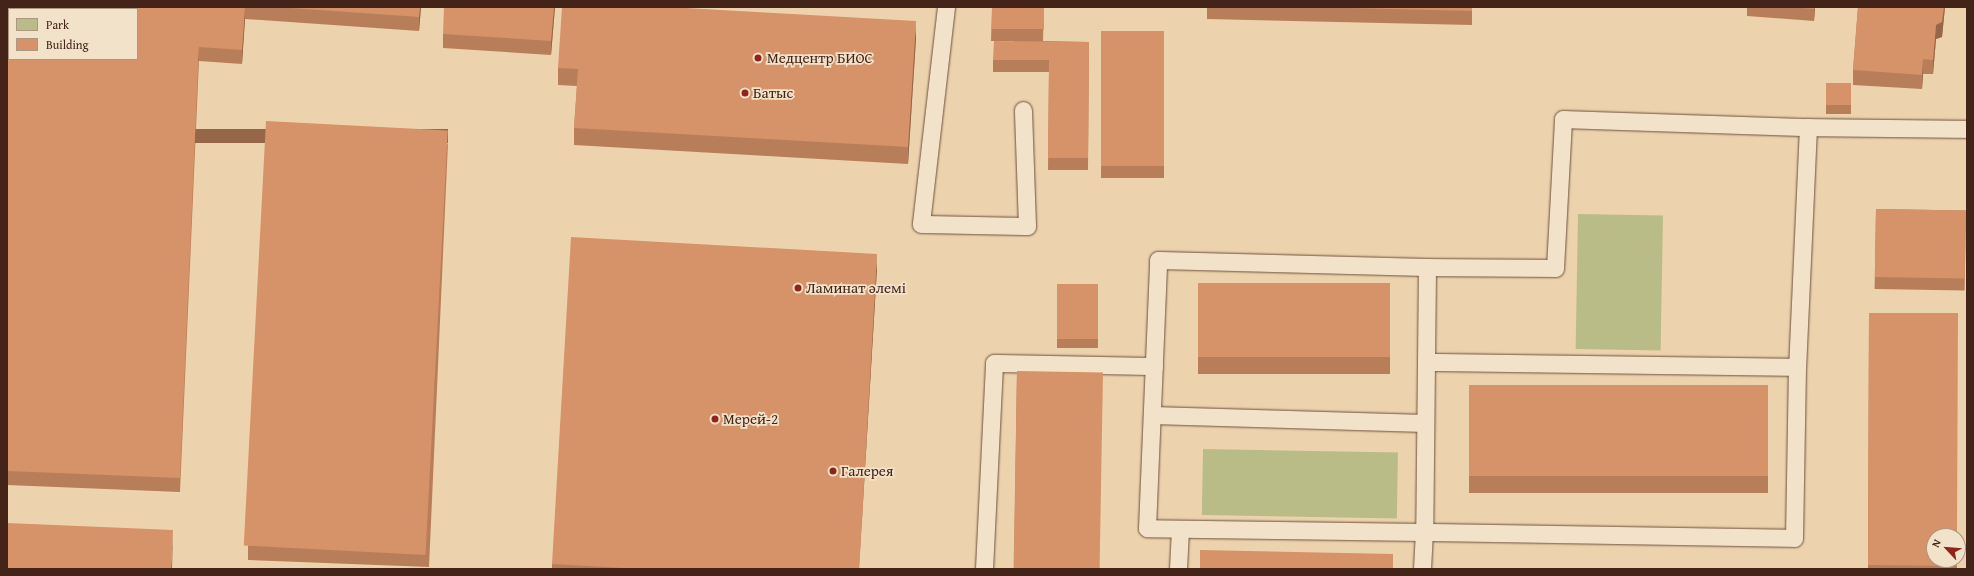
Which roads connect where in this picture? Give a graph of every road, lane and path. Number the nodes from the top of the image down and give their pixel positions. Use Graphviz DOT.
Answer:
graph roads {
  1 [pos="946,7"];
  2 [pos="1023,110"];
  3 [pos="1808,127"];
  4 [pos="1967,129"];
  5 [pos="1427,267"];
  6 [pos="1426,362"];
  7 [pos="1154,366"];
  8 [pos="1797,367"];
  9 [pos="1152,415"];
  10 [pos="1425,422"];
  11 [pos="1180,529"];
  12 [pos="1424,532"];
  13 [pos="984,569"];
  14 [pos="1178,569"];
  15 [pos="1422,569"];
  1 -- 2 [label="lane"];
  3 -- 4 [label="lane"];
  3 -- 5 [label="lane"];
  3 -- 8 [label="lane"];
  5 -- 6 [label="lane"];
  5 -- 7 [label="lane"];
  6 -- 8 [label="lane"];
  6 -- 10 [label="lane"];
  7 -- 9 [label="lane"];
  7 -- 13 [label="lane"];
  8 -- 12 [label="lane"];
  9 -- 10 [label="lane"];
  9 -- 11 [label="lane"];
  10 -- 12 [label="lane"];
  11 -- 12 [label="lane"];
  11 -- 14 [label="lane"];
  12 -- 15 [label="lane"];
}
